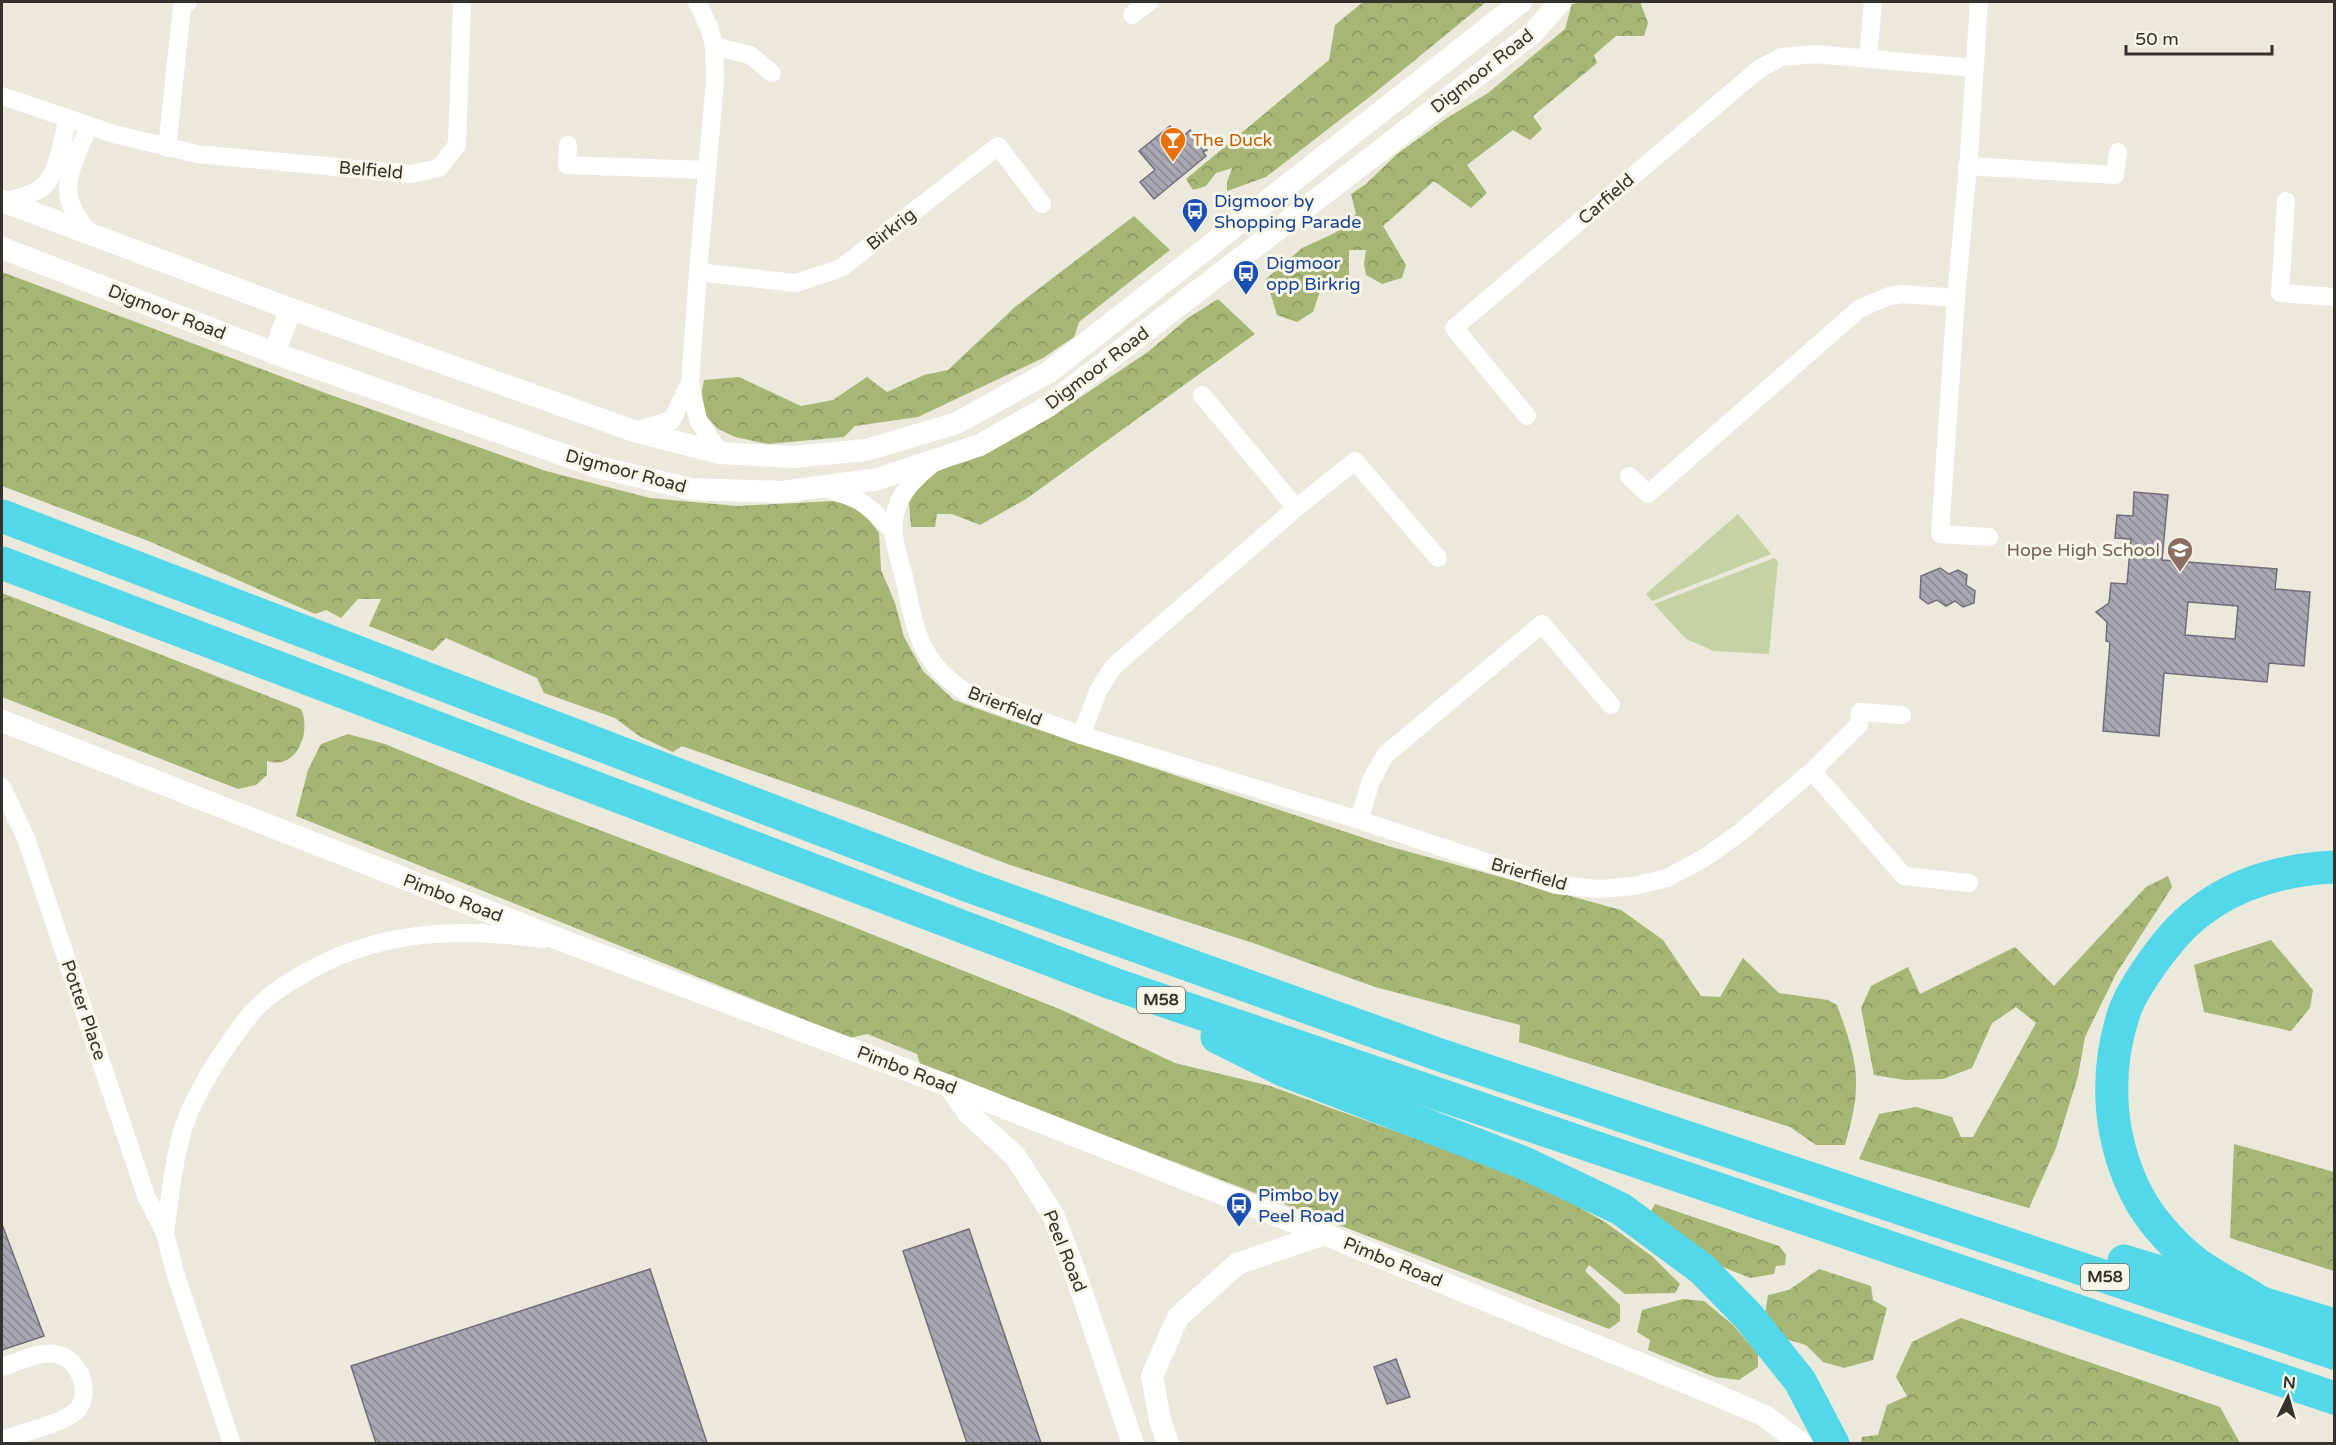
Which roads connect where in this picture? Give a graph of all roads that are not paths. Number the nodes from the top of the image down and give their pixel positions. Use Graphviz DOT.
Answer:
graph roads {
  1 [pos="188,2"];
  2 [pos="462,2"];
  3 [pos="697,2"];
  4 [pos="1149,2"];
  5 [pos="1521,2"];
  6 [pos="1560,2"];
  7 [pos="1873,2"];
  8 [pos="1979,2"];
  9 [pos="1132,15"];
  10 [pos="714,46"];
  11 [pos="1868,58"];
  12 [pos="1974,68"];
  13 [pos="772,73"];
  14 [pos="2,96"];
  15 [pos="68,119"];
  16 [pos="89,126"];
  17 [pos="568,145"];
  18 [pos="167,148"];
  19 [pos="2118,152"];
  20 [pos="1967,166"];
  21 [pos="707,170"];
  22 [pos="3,201"];
  23 [pos="2286,201"];
  24 [pos="1042,204"];
  25 [pos="90,233"];
  26 [pos="2,248"];
  27 [pos="698,272"];
  28 [pos="2334,297"];
  29 [pos="1956,298"];
  30 [pos="291,309"];
  31 [pos="274,353"];
  32 [pos="690,383"];
  33 [pos="1202,395"];
  34 [pos="1527,416"];
  35 [pos="634,431"];
  36 [pos="720,453"];
  37 [pos="933,462"];
  38 [pos="1629,476"];
  39 [pos="823,488"];
  40 [pos="1296,508"];
  41 [pos="2,516"];
  42 [pos="892,530"];
  43 [pos="1989,537"];
  44 [pos="1438,558"];
  45 [pos="2,564"];
  46 [pos="1611,705"];
  47 [pos="1902,716"];
  48 [pos="2,721"];
  49 [pos="1081,735"];
  50 [pos="1812,771"];
  51 [pos="2,787"];
  52 [pos="1359,820"];
  53 [pos="2334,867"];
  54 [pos="1969,883"];
  55 [pos="569,943"];
  56 [pos="1114,984"];
  57 [pos="949,1086"];
  58 [pos="1875,1199"];
  59 [pos="165,1233"];
  60 [pos="1324,1234"];
  61 [pos="2258,1301"];
  62 [pos="2334,1325"];
  63 [pos="2334,1353"];
  64 [pos="2,1367"];
  65 [pos="2334,1398"];
  66 [pos="2,1440"];
  67 [pos="232,1443"];
  68 [pos="1133,1443"];
  69 [pos="1168,1443"];
  70 [pos="1802,1443"];
  71 [pos="1833,1443"];
  1 -- 18 [label="street"];
  2 -- 18 [label="street, Belfield"];
  3 -- 10 [label="street"];
  4 -- 9 [label="street"];
  5 -- 36 [label="street, Digmoor Road"];
  6 -- 37 [label="street, Digmoor Road"];
  7 -- 11 [label="street"];
  8 -- 12 [label="street"];
  10 -- 13 [label="street"];
  10 -- 21 [label="street"];
  11 -- 12 [label="street, Carfield"];
  11 -- 34 [label="street, Carfield"];
  12 -- 20 [label="street"];
  14 -- 15 [label="street, Belfield"];
  15 -- 16 [label="street, Belfield"];
  15 -- 22 [label="street"];
  16 -- 18 [label="street, Belfield"];
  16 -- 25 [label="street"];
  17 -- 21 [label="street"];
  19 -- 20 [label="street"];
  20 -- 29 [label="street"];
  21 -- 27 [label="street"];
  22 -- 25 [label="street, Digmoor Road"];
  23 -- 28 [label="street"];
  24 -- 27 [label="street, Birkrig"];
  25 -- 30 [label="street, Digmoor Road"];
  26 -- 31 [label="street, Digmoor Road"];
  27 -- 32 [label="street"];
  29 -- 38 [label="street"];
  29 -- 43 [label="street"];
  30 -- 31 [label="street"];
  30 -- 35 [label="street, Digmoor Road"];
  31 -- 39 [label="street, Digmoor Road"];
  32 -- 35 [label="street"];
  32 -- 36 [label="street"];
  33 -- 40 [label="street"];
  35 -- 36 [label="street, Digmoor Road"];
  37 -- 39 [label="street, Digmoor Road"];
  37 -- 42 [label="street, Brierfield"];
  39 -- 42 [label="street"];
  40 -- 44 [label="street"];
  40 -- 49 [label="street"];
  41 -- 58 [label="highway, M58"];
  42 -- 49 [label="street, Brierfield"];
  45 -- 56 [label="highway, M58"];
  46 -- 52 [label="street"];
  47 -- 50 [label="street, Brierfield"];
  48 -- 55 [label="street, Pimbo Road"];
  49 -- 52 [label="street, Brierfield"];
  50 -- 52 [label="street, Brierfield"];
  50 -- 54 [label="street"];
  51 -- 59 [label="street, Potter Place"];
  53 -- 61 [label="highway"];
  55 -- 57 [label="street, Pimbo Road"];
  55 -- 59 [label="street, Potter Place"];
  56 -- 65 [label="highway, M58"];
  56 -- 71 [label="highway"];
  57 -- 60 [label="street, Pimbo Road"];
  57 -- 68 [label="street, Peel Road"];
  58 -- 61 [label="highway"];
  58 -- 63 [label="highway, M58"];
  59 -- 67 [label="street, Potter Place"];
  60 -- 69 [label="street"];
  60 -- 70 [label="street, Pimbo Road"];
  61 -- 62 [label="highway"];
  64 -- 66 [label="street"];
}
